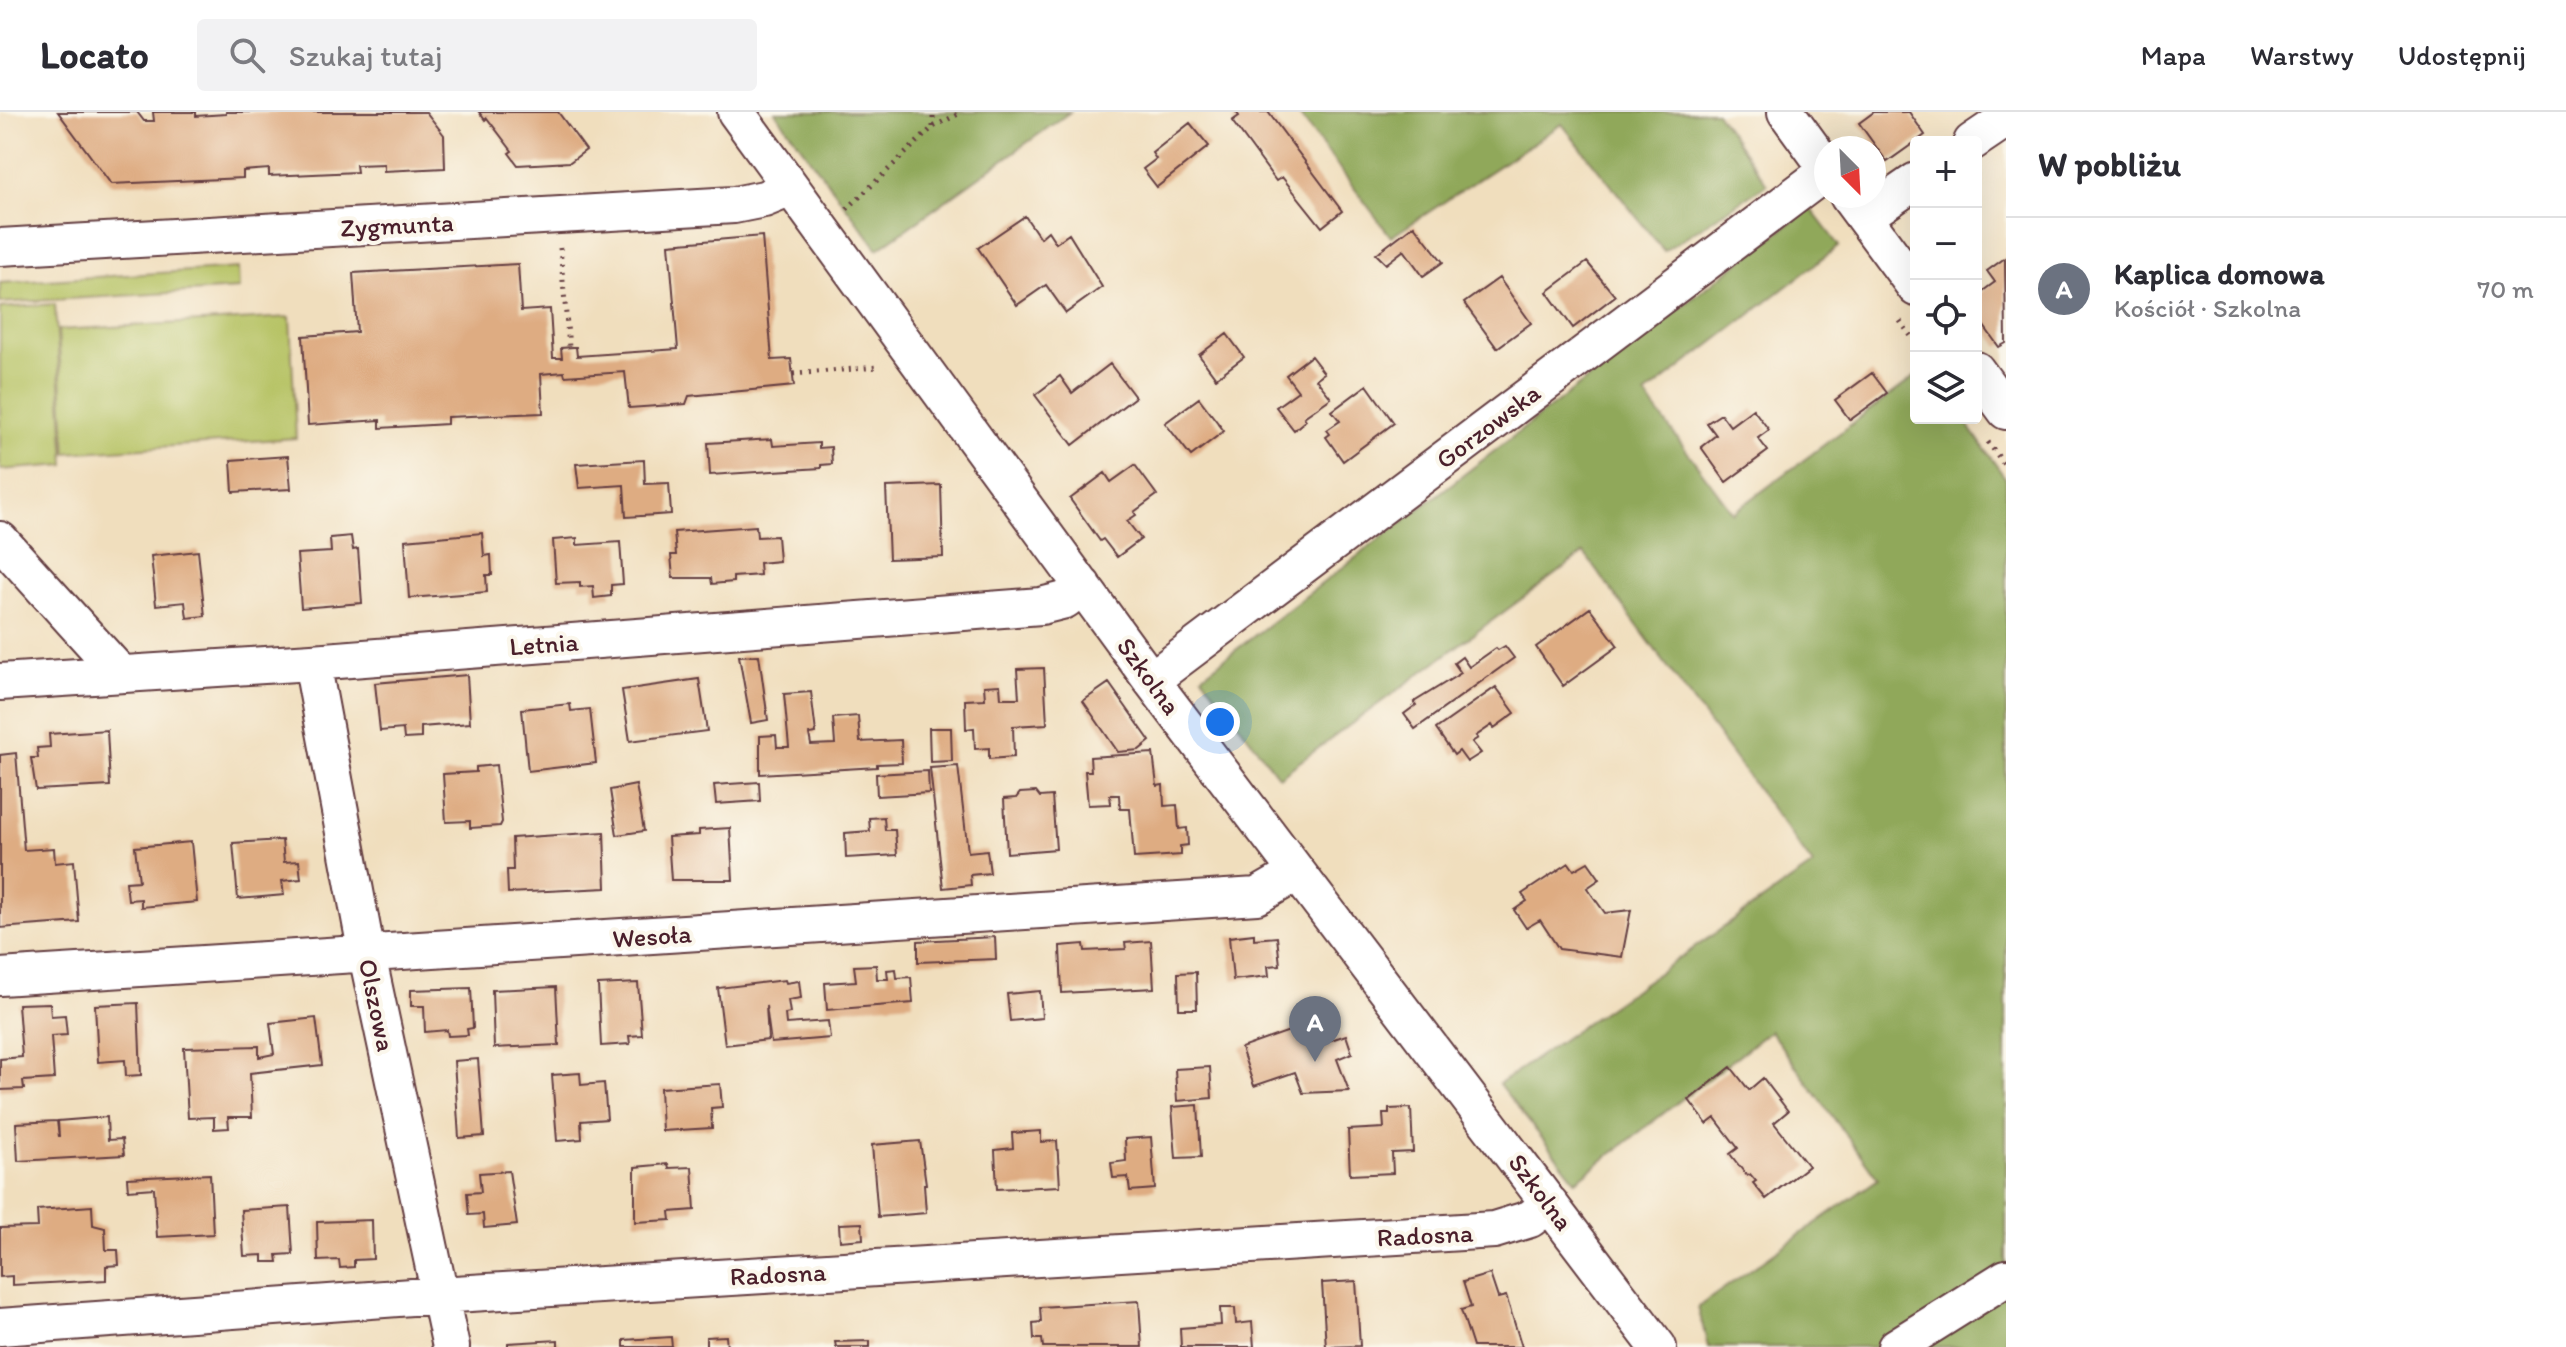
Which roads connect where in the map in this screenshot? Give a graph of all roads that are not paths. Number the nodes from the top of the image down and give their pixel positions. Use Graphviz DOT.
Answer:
graph roads {
  1 [pos="736,112"];
  2 [pos="1786,112"];
  3 [pos="2006,119"];
  4 [pos="1981,136"];
  5 [pos="1814,152"];
  6 [pos="1814,178"];
  7 [pos="1910,184"];
  8 [pos="791,188"];
  9 [pos="1886,194"];
  10 [pos="1857,208"];
  11 [pos="0,247"];
  12 [pos="1910,280"];
  13 [pos="1982,378"];
  14 [pos="2006,411"];
  15 [pos="0,540"];
  16 [pos="1083,586"];
  17 [pos="312,662"];
  18 [pos="121,674"];
  19 [pos="1151,680"];
  20 [pos="0,682"];
  21 [pos="1297,873"];
  22 [pos="367,955"];
  23 [pos="0,977"];
  24 [pos="1550,1204"];
  25 [pos="2006,1278"];
  26 [pos="439,1295"];
  27 [pos="0,1327"];
  28 [pos="451,1347"];
  29 [pos="1658,1347"];
  30 [pos="1896,1347"];
  1 -- 8 [label="street, Szkolna"];
  2 -- 5 [label="street"];
  3 -- 4 [label="street"];
  6 -- 19 [label="street, Gorzowska"];
  7 -- 9 [label="street"];
  8 -- 11 [label="street, Zygmunta"];
  8 -- 16 [label="street, Szkolna"];
  10 -- 12 [label="street"];
  13 -- 14 [label="street"];
  15 -- 18 [label="street"];
  16 -- 17 [label="street, Letnia"];
  16 -- 19 [label="street, Szkolna"];
  17 -- 18 [label="street, Letnia"];
  17 -- 22 [label="street, Olszowa"];
  18 -- 20 [label="street, Letnia"];
  19 -- 21 [label="street, Szkolna"];
  21 -- 22 [label="street, Wesoła"];
  21 -- 24 [label="street, Szkolna"];
  22 -- 23 [label="street, Wesoła"];
  22 -- 26 [label="street, Olszowa"];
  24 -- 26 [label="street, Radosna"];
  24 -- 29 [label="street, Szkolna"];
  25 -- 30 [label="street"];
  26 -- 27 [label="street, Radosna"];
  26 -- 28 [label="street, Olszowa"];
}
